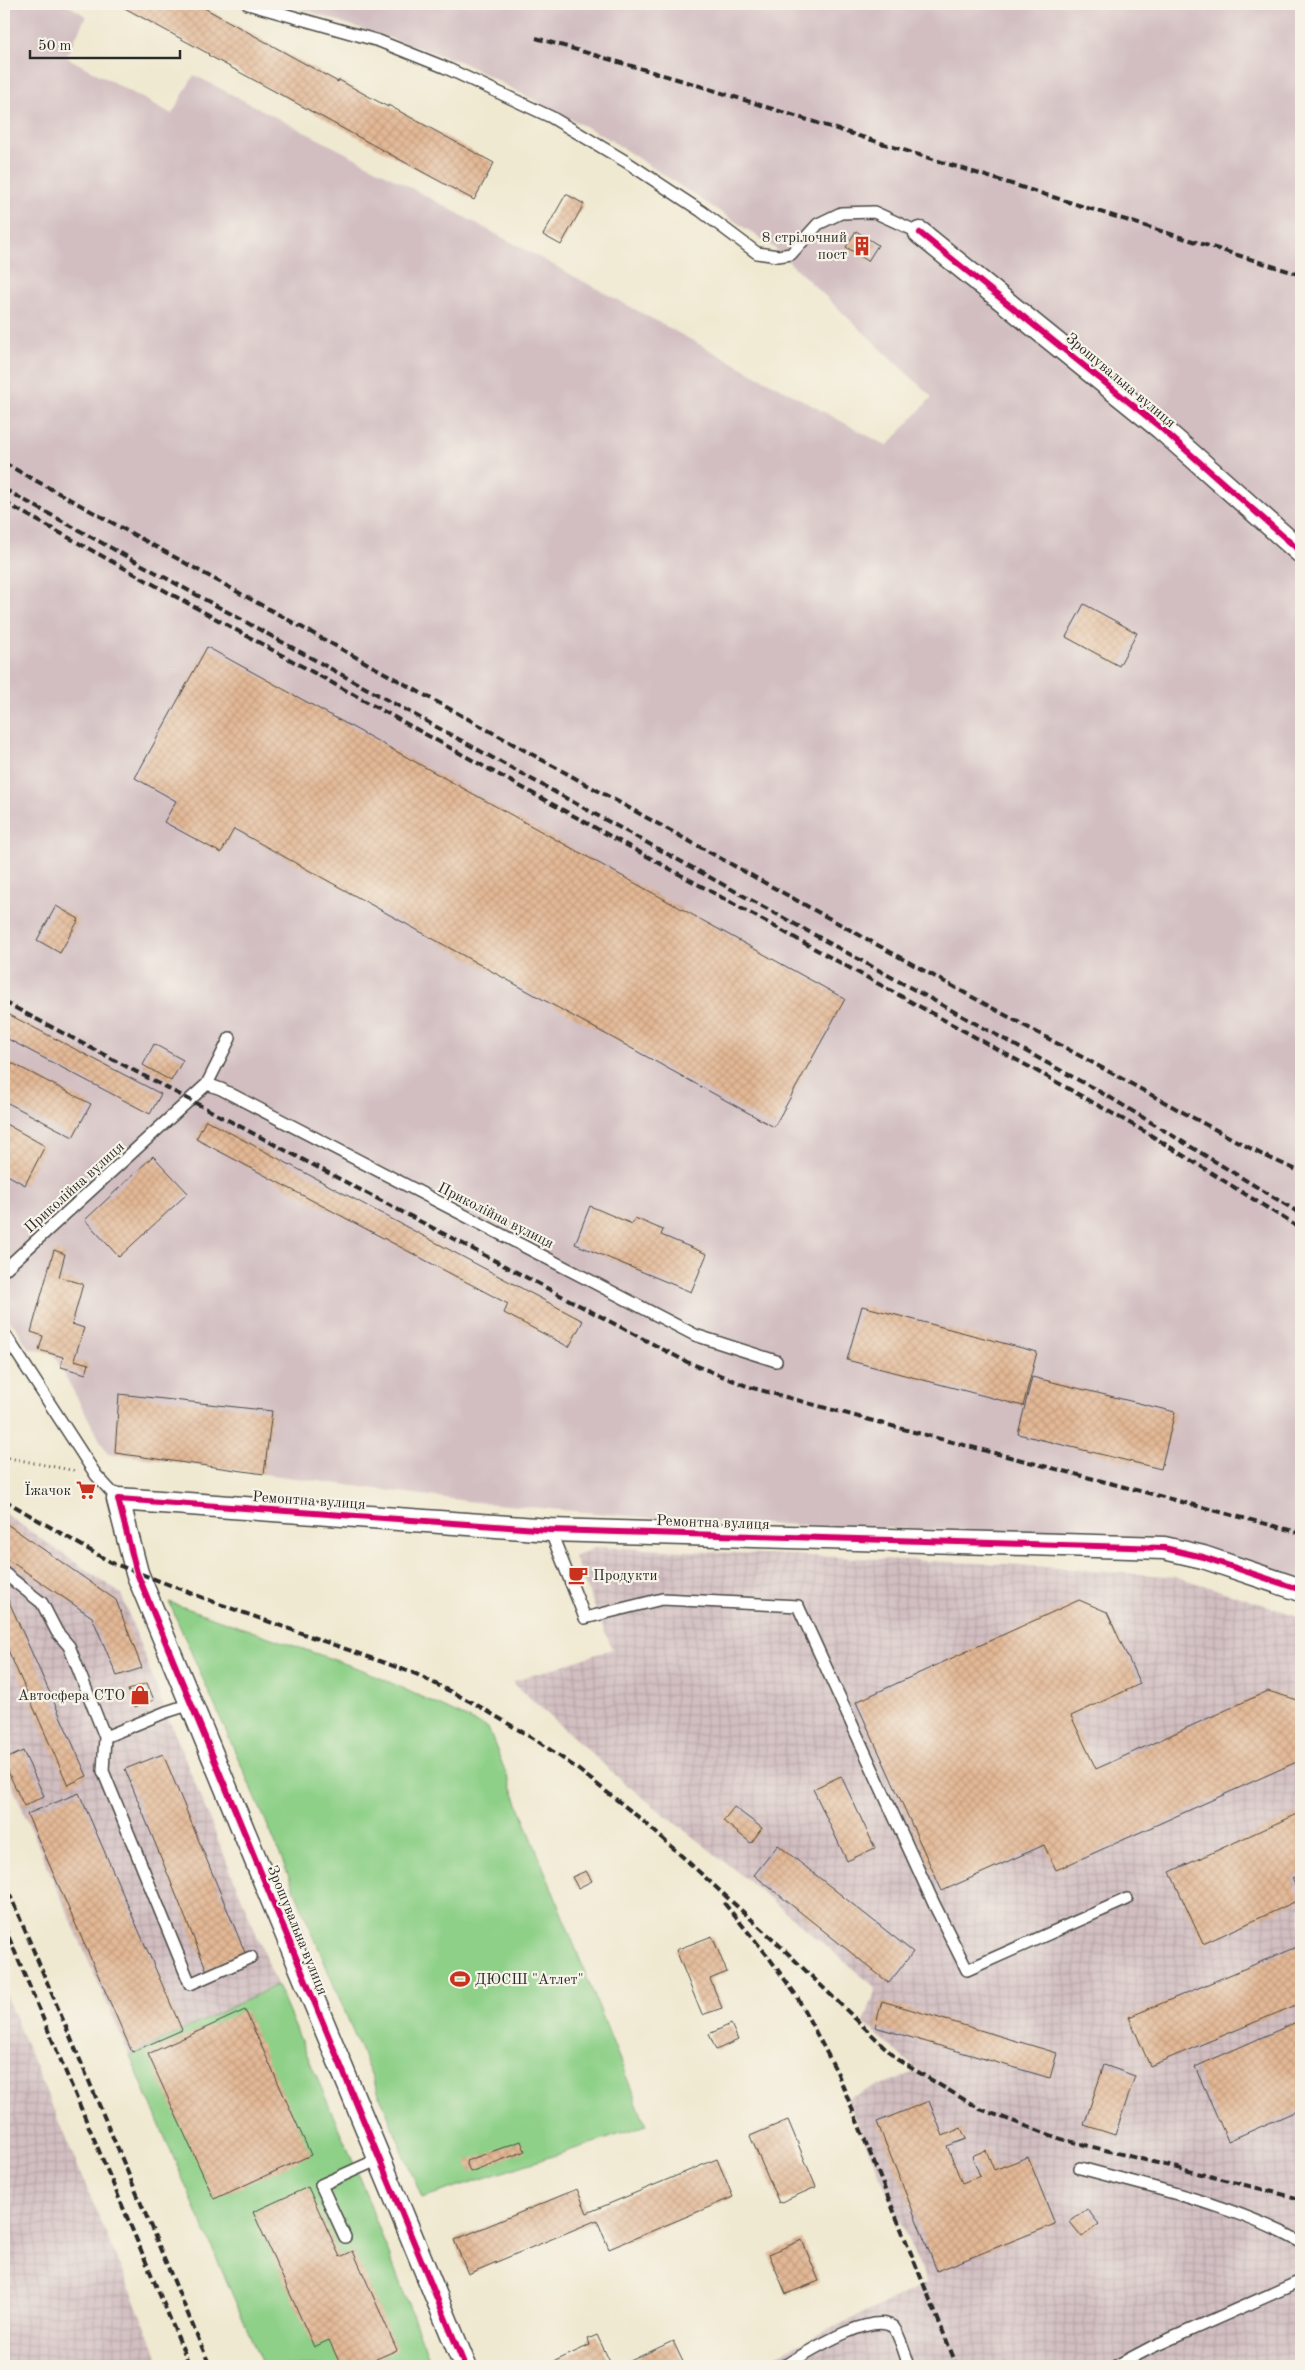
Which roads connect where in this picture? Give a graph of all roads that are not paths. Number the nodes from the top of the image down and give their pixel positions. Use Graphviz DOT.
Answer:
graph roads {
  1 [pos="248,4"];
  2 [pos="920,233"];
  3 [pos="1301,552"];
  4 [pos="230,1038"];
  5 [pos="207,1084"];
  6 [pos="4,1270"];
  7 [pos="4,1333"];
  8 [pos="776,1361"];
  9 [pos="118,1499"];
  10 [pos="550,1530"];
  11 [pos="4,1573"];
  12 [pos="1301,1590"];
  13 [pos="191,1704"];
  14 [pos="105,1737"];
  15 [pos="1127,1899"];
  16 [pos="251,1957"];
  17 [pos="379,2159"];
  18 [pos="1080,2168"];
  19 [pos="344,2237"];
  20 [pos="1301,2242"];
  21 [pos="1301,2281"];
  22 [pos="465,2366"];
  23 [pos="784,2366"];
  24 [pos="909,2366"];
  25 [pos="1116,2366"];
  1 -- 2 [label="lane"];
  2 -- 3 [label="street, Зрошувальна вулиця"];
  4 -- 5 [label="lane, Приколійна вулиця"];
  5 -- 6 [label="lane, Приколійна вулиця"];
  5 -- 8 [label="lane, Приколійна вулиця"];
  7 -- 9 [label="lane, Зрошувальна вулиця"];
  9 -- 10 [label="street, Ремонтна вулиця"];
  9 -- 13 [label="street, Зрошувальна вулиця"];
  10 -- 12 [label="street, Ремонтна вулиця"];
  10 -- 15 [label="lane"];
  11 -- 14 [label="lane"];
  13 -- 14 [label="lane"];
  13 -- 17 [label="street, Зрошувальна вулиця"];
  14 -- 16 [label="lane"];
  17 -- 19 [label="lane"];
  17 -- 22 [label="street, Зрошувальна вулиця"];
  18 -- 20 [label="lane"];
  21 -- 25 [label="lane"];
  23 -- 24 [label="lane"];
}
